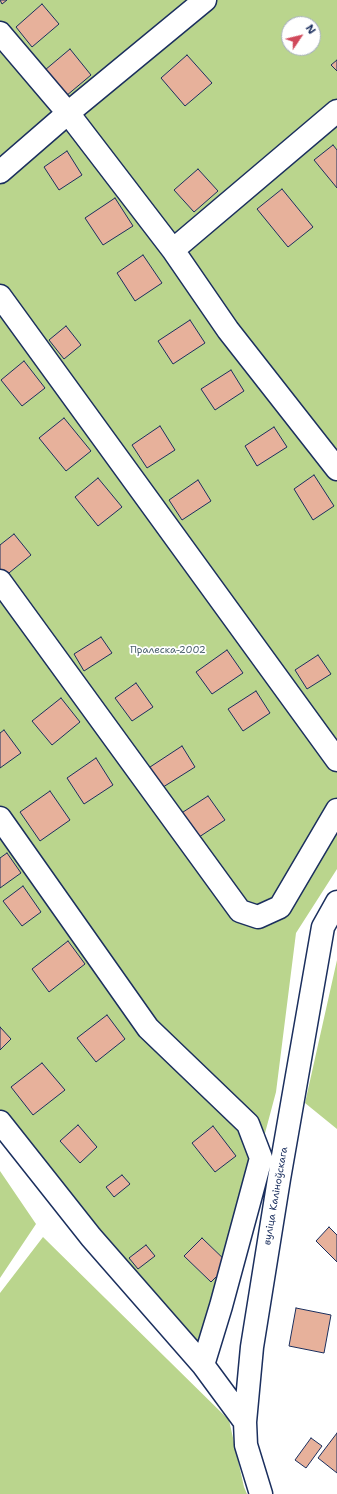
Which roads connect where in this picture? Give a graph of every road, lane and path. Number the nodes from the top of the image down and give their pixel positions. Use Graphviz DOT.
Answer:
graph roads {
  1 [pos="206,0"];
  2 [pos="0,33"];
  3 [pos="337,111"];
  4 [pos="68,113"];
  5 [pos="0,172"];
  6 [pos="173,250"];
  7 [pos="0,296"];
  8 [pos="337,469"];
  9 [pos="0,581"];
  10 [pos="337,760"];
  11 [pos="337,810"];
  12 [pos="0,818"];
  13 [pos="337,902"];
  14 [pos="0,1122"];
  15 [pos="203,1365"];
  16 [pos="245,1422"];
  17 [pos="261,1494"];
  1 -- 4 [label="street"];
  2 -- 4 [label="street"];
  3 -- 6 [label="street"];
  4 -- 5 [label="street"];
  4 -- 6 [label="street"];
  6 -- 8 [label="street"];
  7 -- 10 [label="street"];
  9 -- 11 [label="street"];
  12 -- 15 [label="street"];
  13 -- 16 [label="street, вуліца Каліноўскага"];
  14 -- 15 [label="street"];
  15 -- 16 [label="street"];
  16 -- 17 [label="street, вуліца Каліноўскага"];
}
